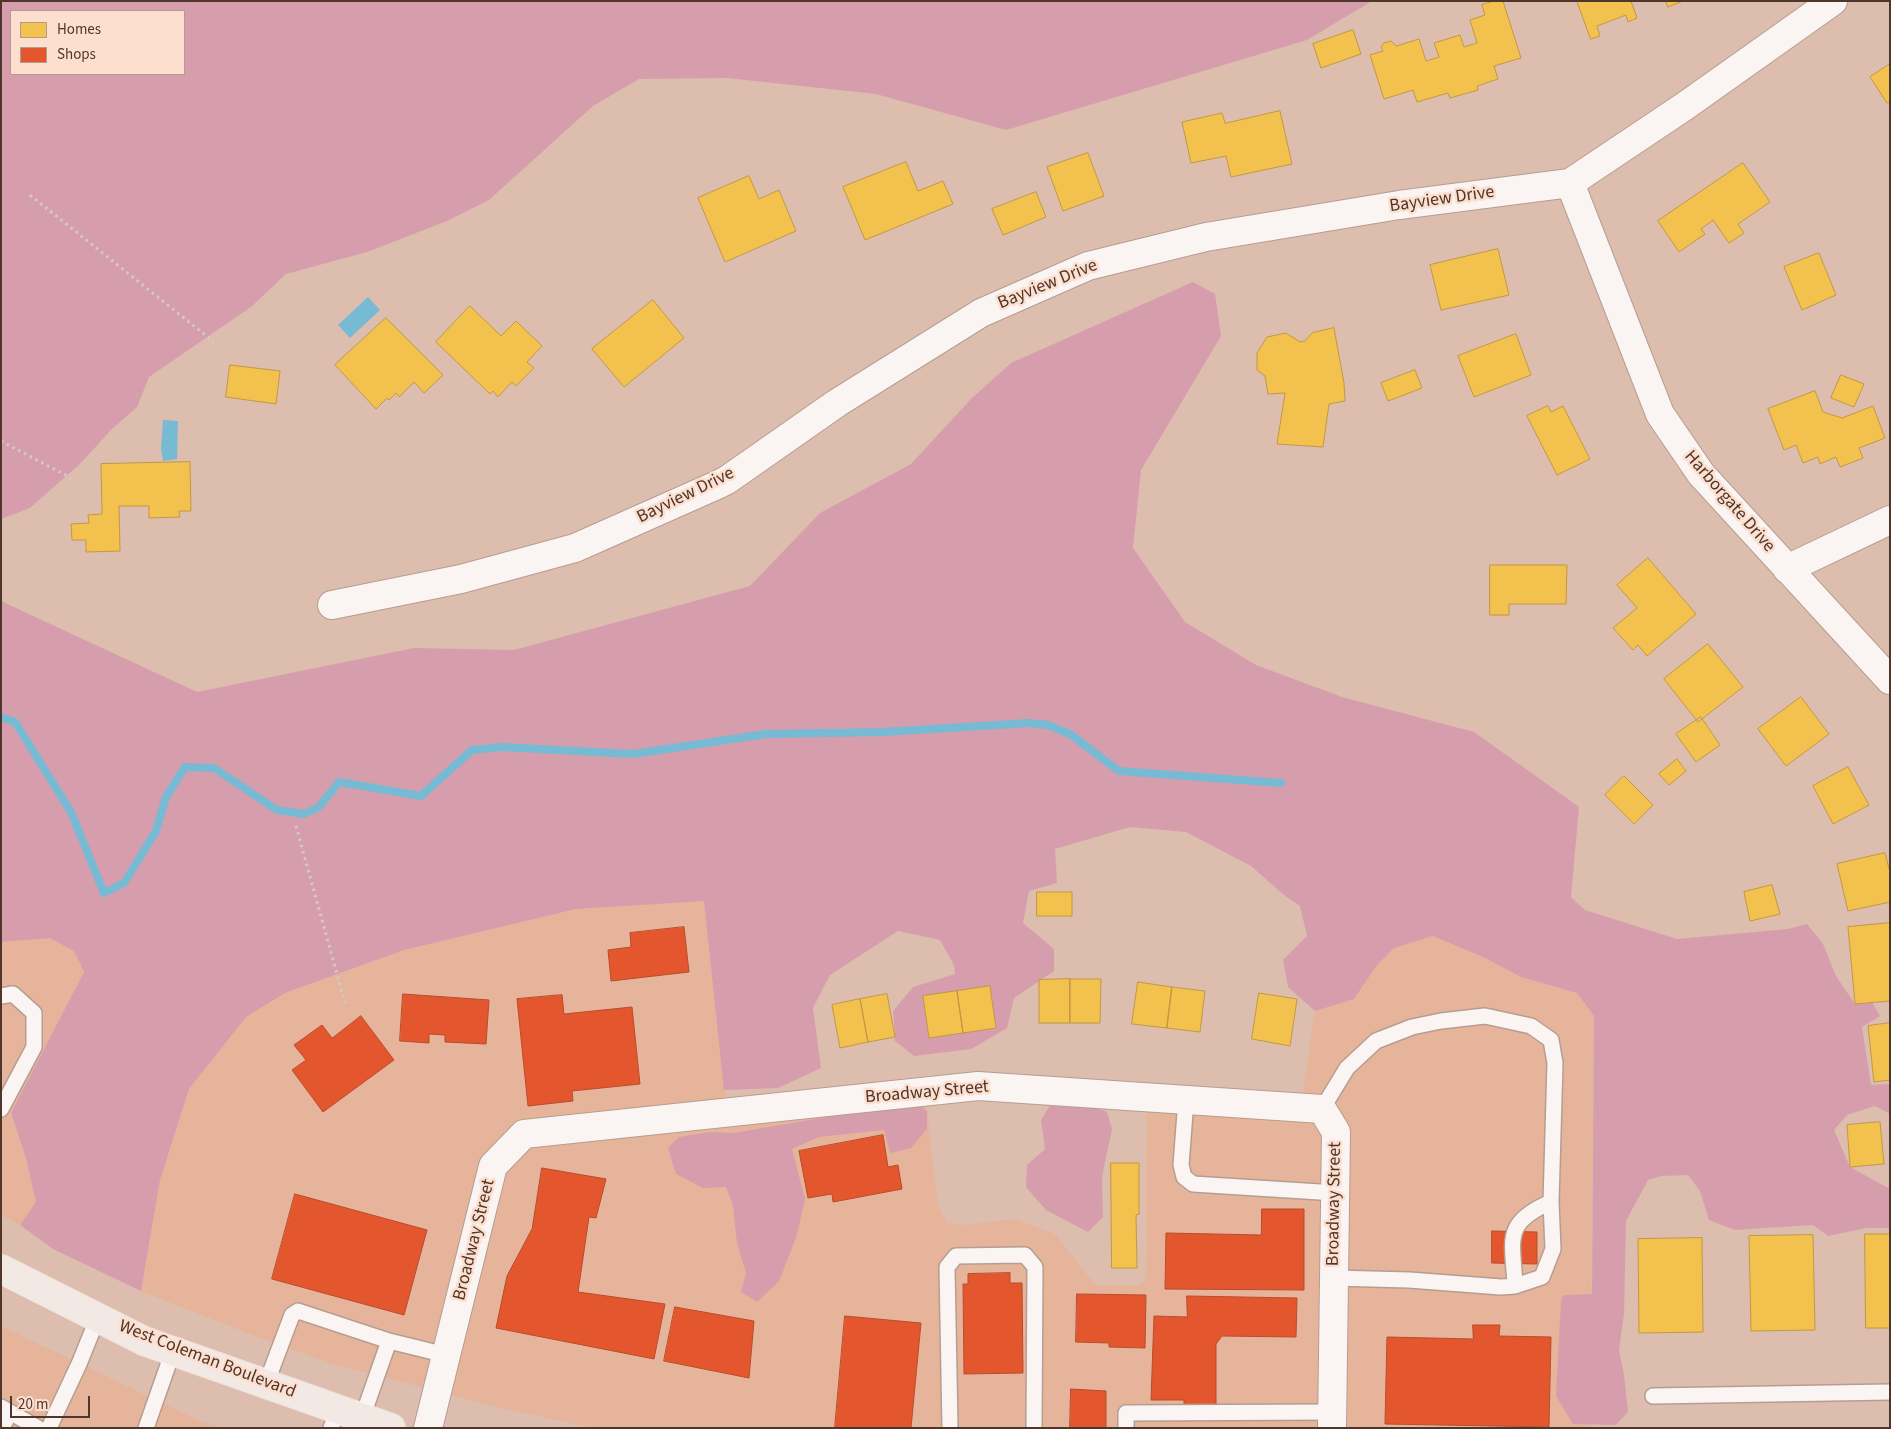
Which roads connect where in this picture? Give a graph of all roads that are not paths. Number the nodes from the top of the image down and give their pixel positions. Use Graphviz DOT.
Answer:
graph roads {
  1 [pos="1833,1"];
  2 [pos="1570,183"];
  3 [pos="1890,520"];
  4 [pos="1787,569"];
  5 [pos="332,605"];
  6 [pos="1890,680"];
  7 [pos="1,996"];
  8 [pos="1186,1100"];
  9 [pos="1,1109"];
  10 [pos="1322,1109"];
  11 [pos="1336,1193"];
  12 [pos="1551,1202"];
  13 [pos="1,1269"];
  14 [pos="1334,1278"];
  15 [pos="1515,1286"];
  16 [pos="98,1317"];
  17 [pos="389,1341"];
  18 [pos="173,1351"];
  19 [pos="446,1355"];
  20 [pos="266,1384"];
  21 [pos="1890,1392"];
  22 [pos="1653,1396"];
  23 [pos="344,1418"];
  24 [pos="1332,1420"];
  25 [pos="26,1422"];
  26 [pos="2,1428"];
  27 [pos="146,1428"];
  28 [pos="391,1428"];
  29 [pos="428,1428"];
  30 [pos="950,1428"];
  31 [pos="1034,1428"];
  32 [pos="1126,1428"];
  1 -- 2 [label="street, Bayview Drive"];
  2 -- 4 [label="street, Harborgate Drive"];
  2 -- 5 [label="street, Bayview Drive"];
  3 -- 4 [label="street"];
  4 -- 6 [label="street, Harborgate Drive"];
  7 -- 9 [label="lane"];
  8 -- 10 [label="street, Broadway Street"];
  8 -- 11 [label="lane"];
  8 -- 19 [label="street, Broadway Street"];
  10 -- 11 [label="street, Broadway Street"];
  10 -- 12 [label="lane"];
  11 -- 14 [label="street, Broadway Street"];
  12 -- 15 [label="lane"];
  12 -- 15 [label="lane"];
  13 -- 16 [label="main road, West Coleman Boulevard"];
  14 -- 15 [label="lane"];
  14 -- 24 [label="street, Broadway Street"];
  16 -- 18 [label="main road, West Coleman Boulevard"];
  16 -- 25 [label="lane"];
  17 -- 19 [label="lane"];
  17 -- 20 [label="lane"];
  17 -- 23 [label="lane"];
  18 -- 20 [label="main road, West Coleman Boulevard"];
  18 -- 27 [label="lane"];
  19 -- 29 [label="street, Broadway Street"];
  20 -- 23 [label="main road, West Coleman Boulevard"];
  21 -- 22 [label="lane"];
  23 -- 28 [label="main road, West Coleman Boulevard"];
  24 -- 32 [label="lane"];
  25 -- 26 [label="lane"];
  30 -- 31 [label="lane"];
}
